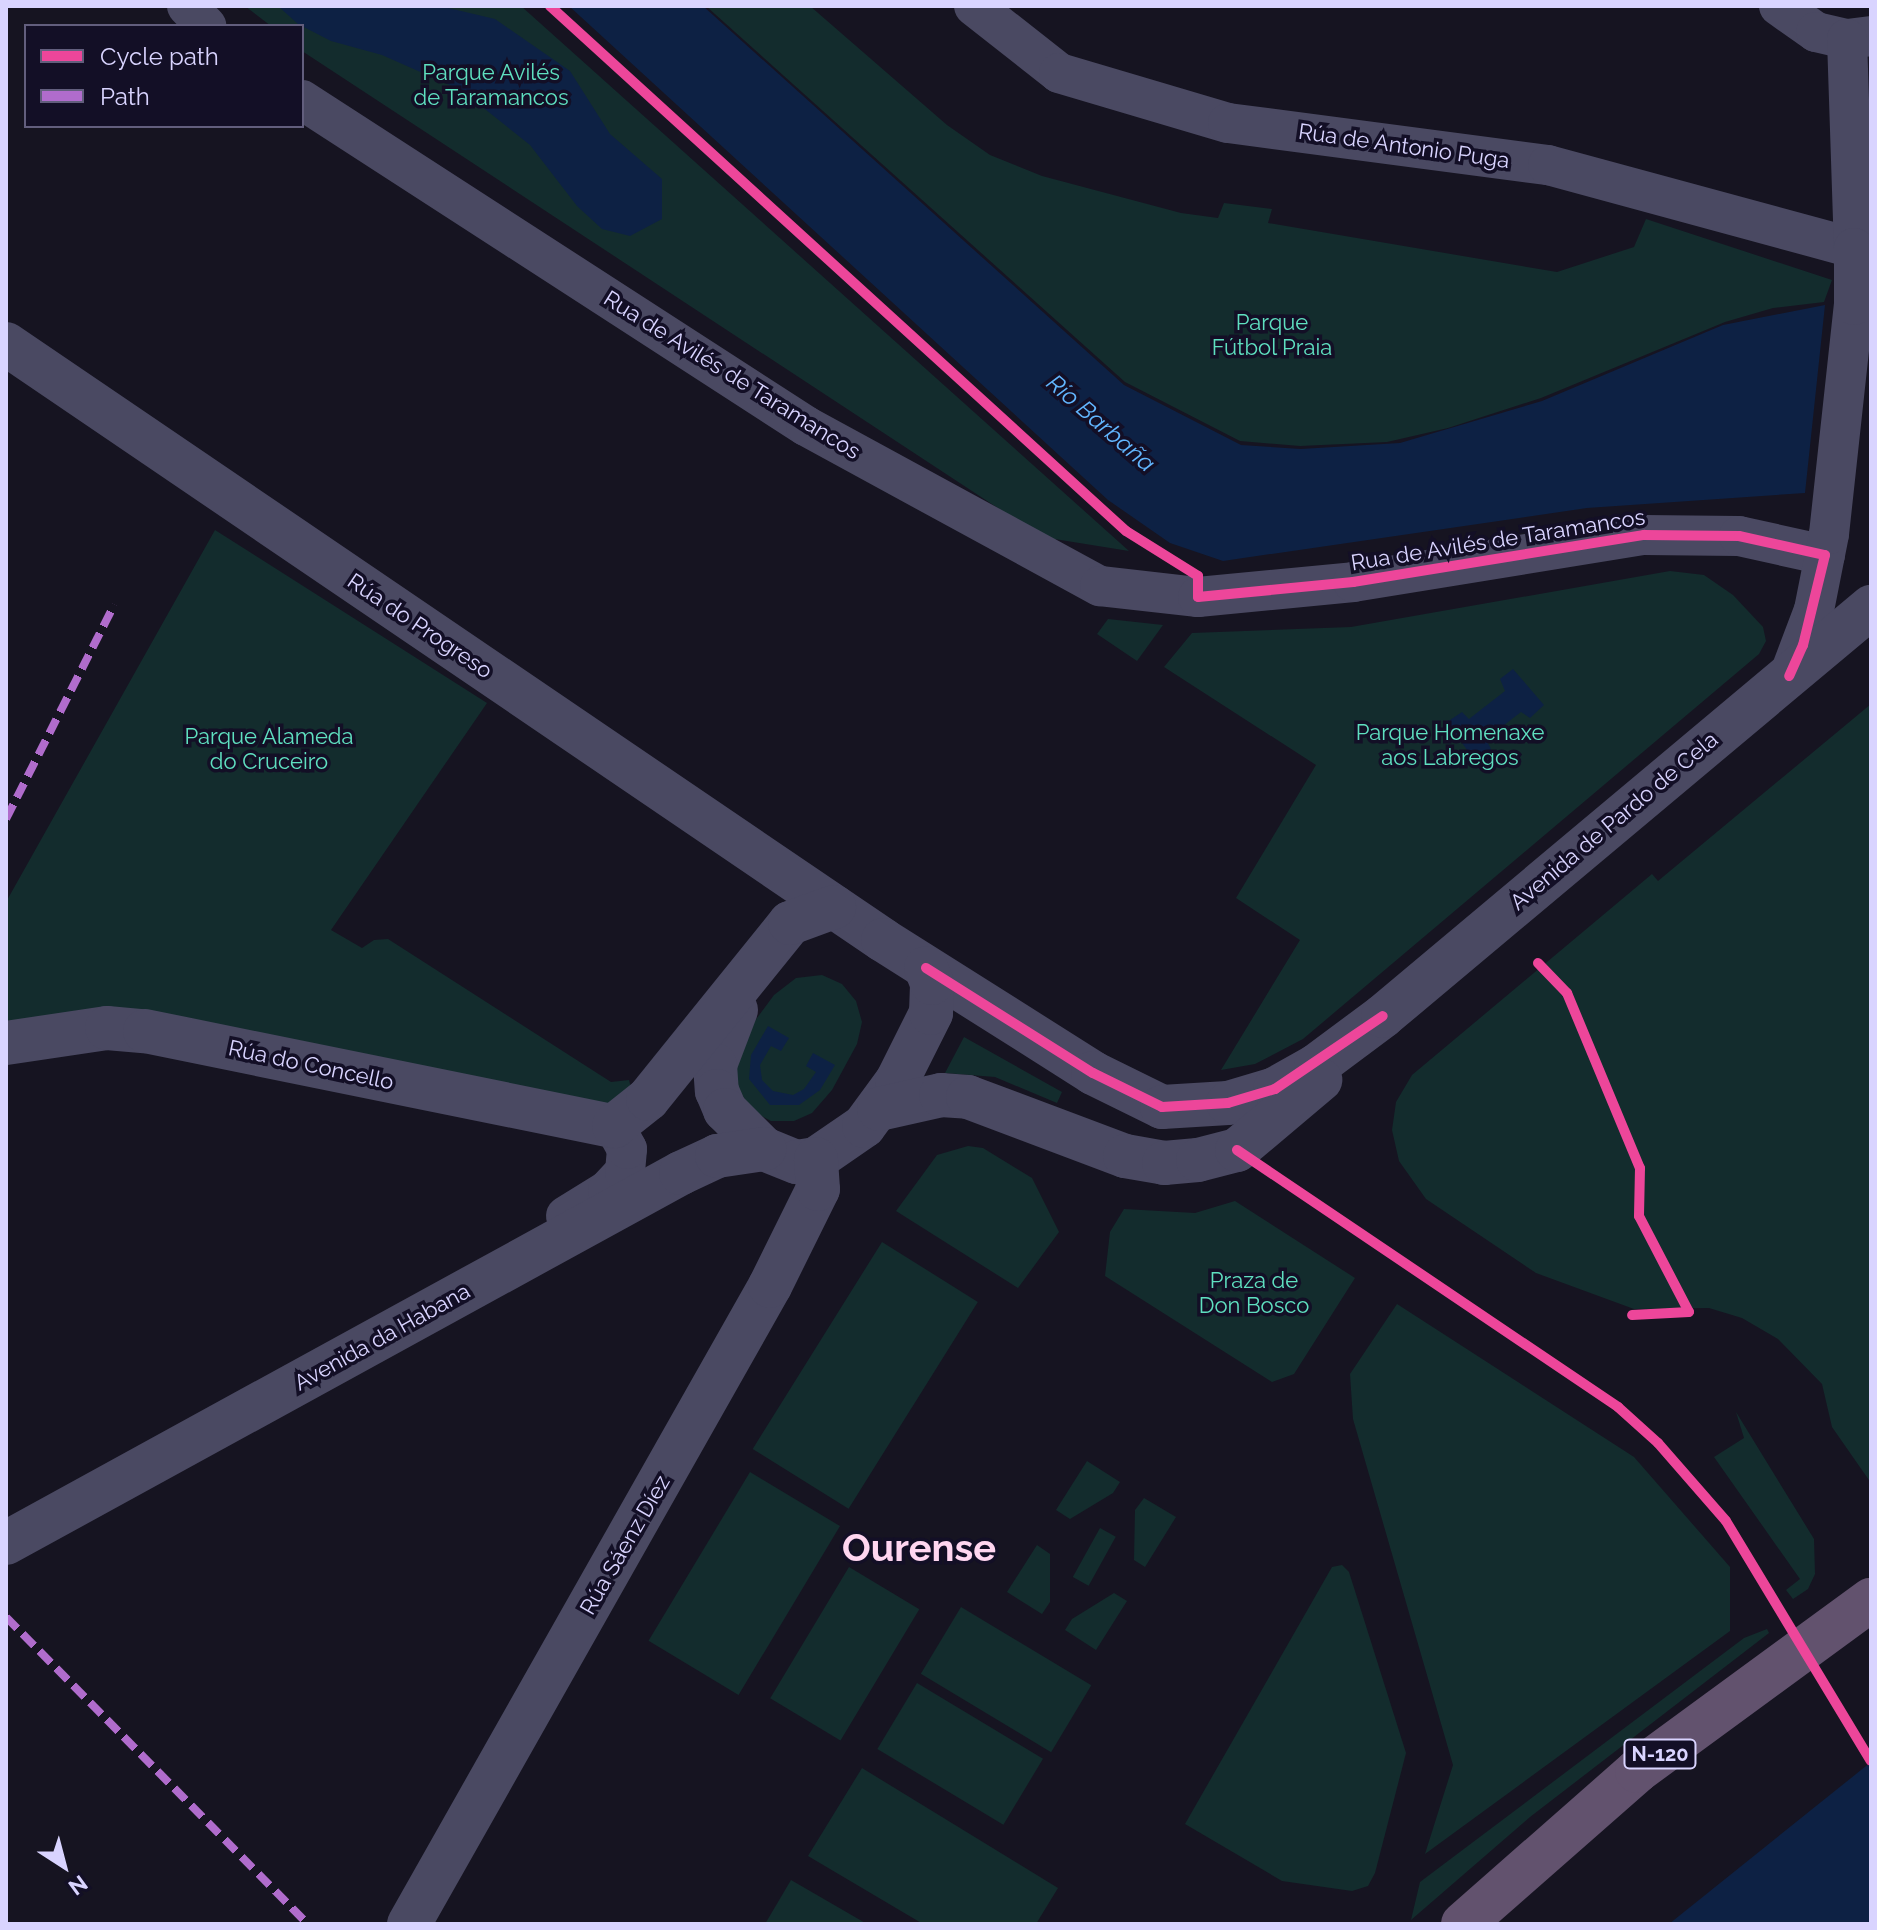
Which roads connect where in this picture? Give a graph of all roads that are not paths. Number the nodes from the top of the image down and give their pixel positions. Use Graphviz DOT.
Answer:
graph roads {
  1 [pos="187,6"];
  2 [pos="974,6"];
  3 [pos="1779,6"];
  4 [pos="204,24"];
  5 [pos="1859,38"];
  6 [pos="304,101"];
  7 [pos="1865,255"];
  8 [pos="6,344"];
  9 [pos="1819,546"];
  10 [pos="1863,610"];
  11 [pos="1789,676"];
  12 [pos="834,907"];
  13 [pos="771,945"];
  14 [pos="926,968"];
  15 [pos="1383,1016"];
  16 [pos="6,1043"];
  17 [pos="879,1109"];
  18 [pos="614,1126"];
  19 [pos="764,1149"];
  20 [pos="816,1159"];
  21 [pos="460,1294"];
  22 [pos="6,1543"];
  23 [pos="1871,1600"];
  24 [pos="409,1924"];
  25 [pos="1463,1924"];
  1 -- 4 [label="street"];
  2 -- 7 [label="street, Rúa de Antonio Puga"];
  3 -- 5 [label="street"];
  5 -- 7 [label="street"];
  6 -- 9 [label="street, Rua de Avilés de Taramancos"];
  7 -- 9 [label="street"];
  8 -- 12 [label="street, Rúa do Progreso"];
  9 -- 11 [label="street"];
  10 -- 11 [label="street, Avenida de Pardo de Cela"];
  11 -- 15 [label="street, Avenida de Pardo de Cela"];
  12 -- 13 [label="street"];
  12 -- 14 [label="street"];
  13 -- 18 [label="street"];
  13 -- 19 [label="street"];
  14 -- 15 [label="street, Avenida de Pardo de Cela"];
  14 -- 17 [label="street"];
  15 -- 17 [label="street, Avenida de Pardo de Cela"];
  16 -- 18 [label="street, Rúa do Concello"];
  17 -- 20 [label="street"];
  18 -- 21 [label="street"];
  19 -- 20 [label="street"];
  19 -- 21 [label="street, Avenida da Habana"];
  20 -- 24 [label="street, Rúa Sáenz Díez"];
  21 -- 22 [label="street, Avenida da Habana"];
  23 -- 25 [label="highway, N-120"];
}
